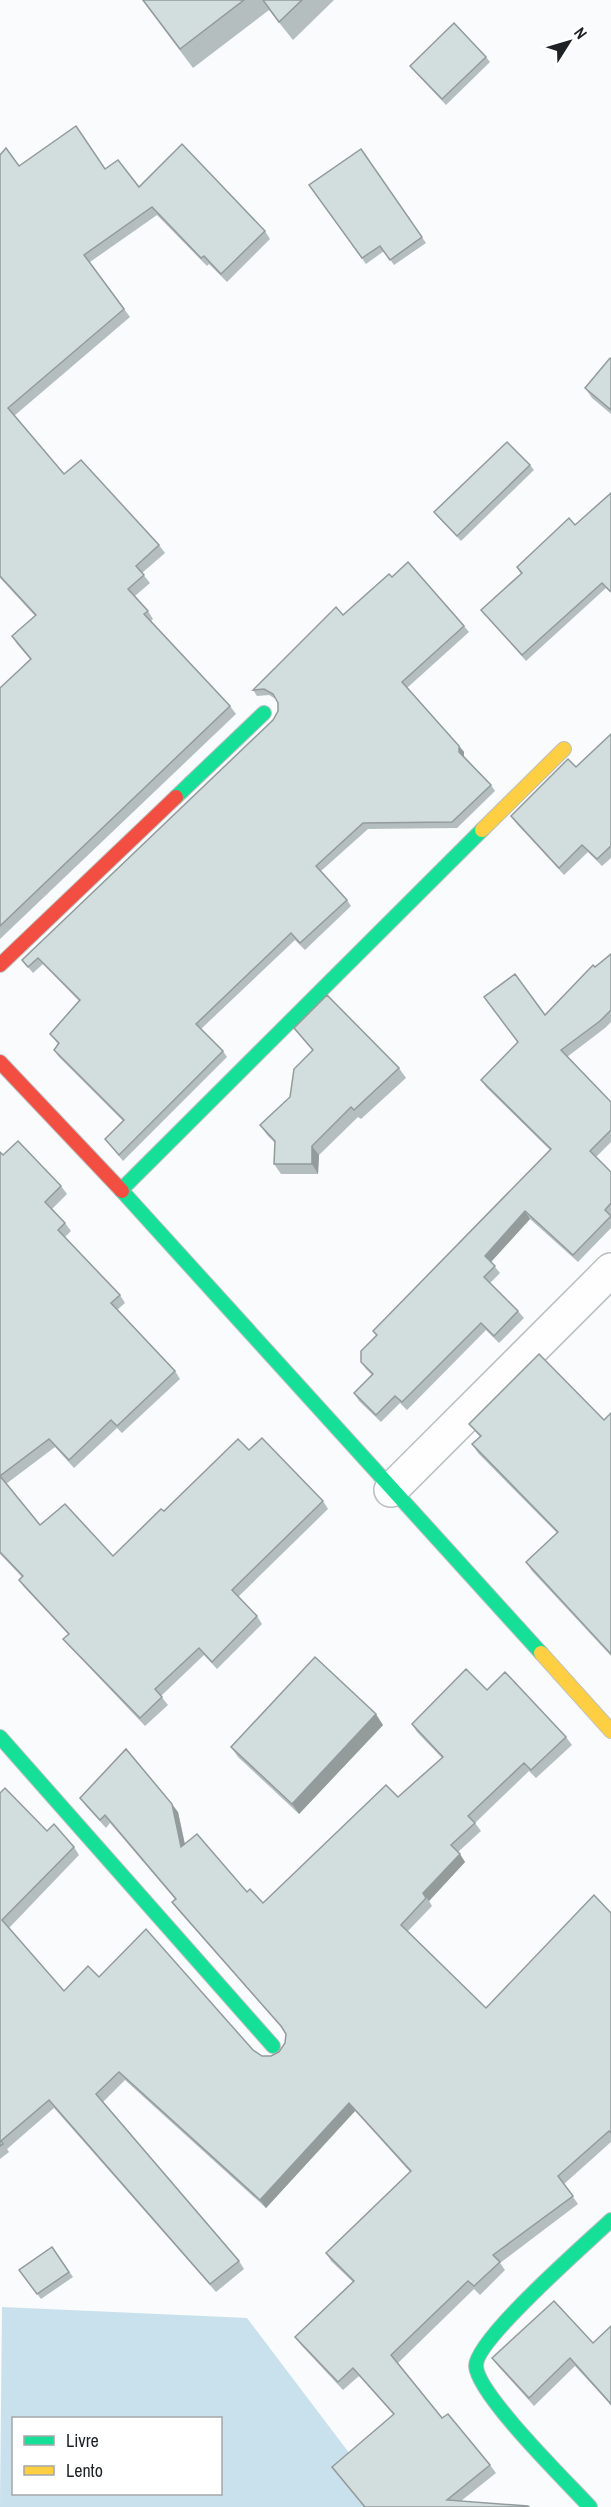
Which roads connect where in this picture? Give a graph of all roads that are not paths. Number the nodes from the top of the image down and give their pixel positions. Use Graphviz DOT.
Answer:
graph roads {
  1 [pos="264,713"];
  2 [pos="564,749"];
  3 [pos="0,965"];
  4 [pos="0,1062"];
  5 [pos="122,1190"];
  6 [pos="611,1270"];
  7 [pos="391,1490"];
  8 [pos="611,1731"];
  9 [pos="0,1737"];
  10 [pos="273,2046"];
  11 [pos="611,2220"];
  12 [pos="590,2507"];
  1 -- 3 [label="street"];
  2 -- 5 [label="street"];
  4 -- 5 [label="street"];
  5 -- 7 [label="street"];
  6 -- 7 [label="street"];
  7 -- 8 [label="street"];
  9 -- 10 [label="street"];
  11 -- 12 [label="street"];
}
